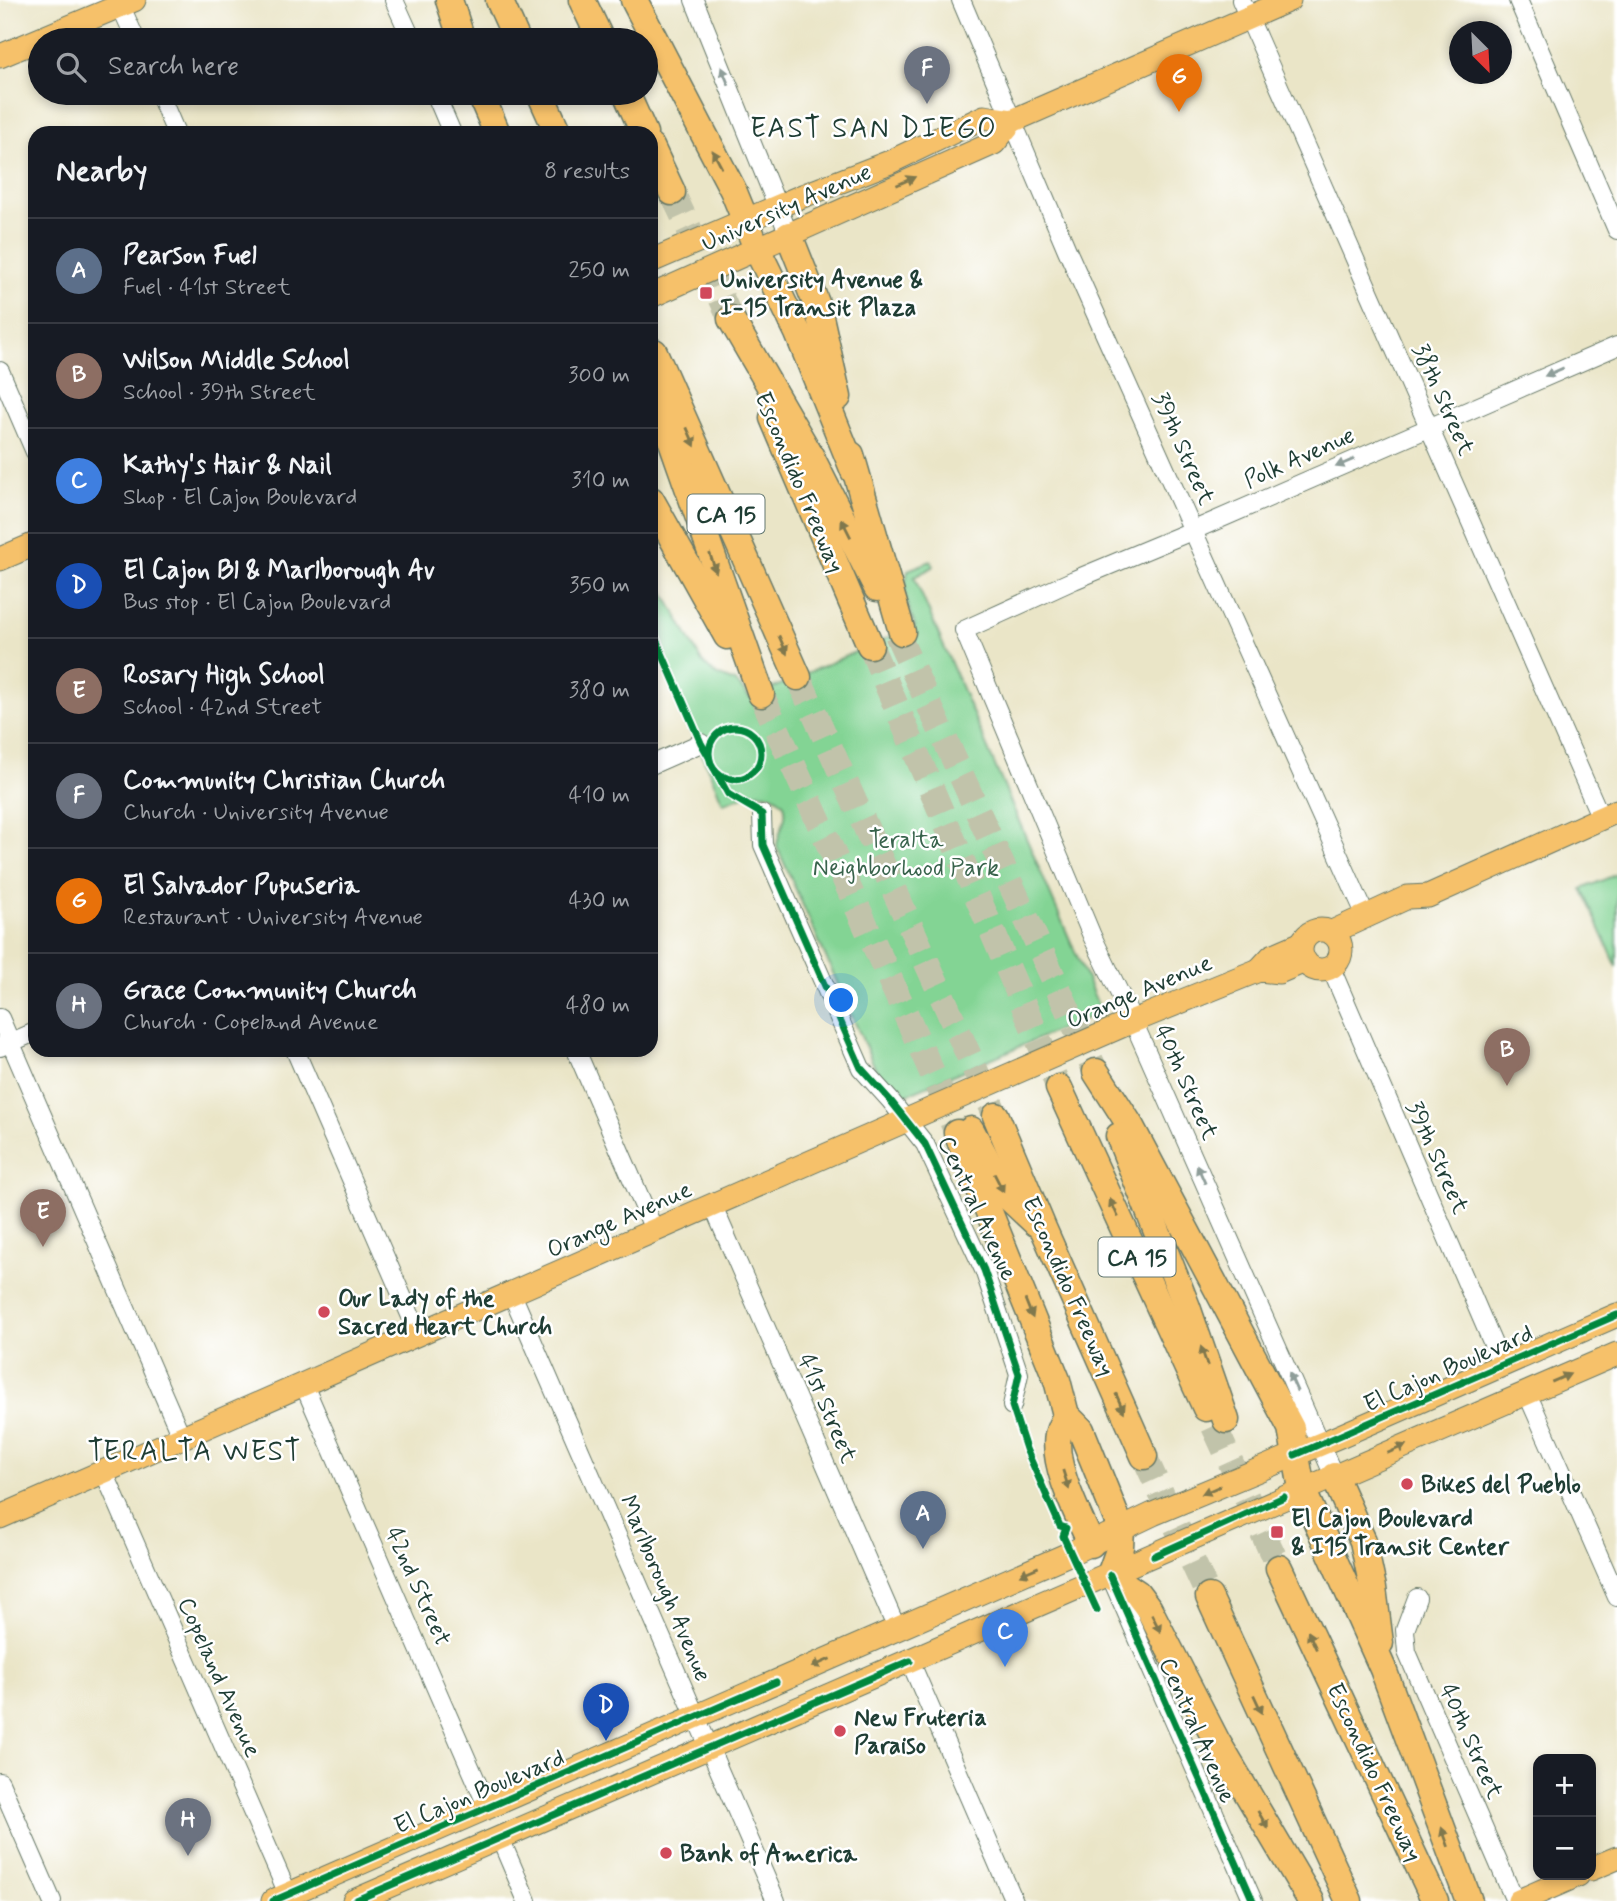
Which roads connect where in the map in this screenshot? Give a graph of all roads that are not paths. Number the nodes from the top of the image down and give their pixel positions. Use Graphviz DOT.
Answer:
graph roads {
  1 [pos="394,0"];
  2 [pos="449,0"];
  3 [pos="499,0"];
  4 [pos="582,0"];
  5 [pos="634,0"];
  6 [pos="694,0"];
  7 [pos="961,0"];
  8 [pos="1289,0"];
  9 [pos="1518,0"];
  10 [pos="124,2"];
  11 [pos="1245,9"];
  12 [pos="64,28"];
  13 [pos="132,28"];
  14 [pos="407,28"];
  15 [pos="458,28"];
  16 [pos="512,28"];
  17 [pos="595,28"];
  18 [pos="649,28"];
  19 [pos="28,44"];
  20 [pos="658,46"];
  21 [pos="0,56"];
  22 [pos="164,105"];
  23 [pos="440,105"];
  24 [pos="480,105"];
  25 [pos="484,105"];
  26 [pos="545,105"];
  27 [pos="631,105"];
  28 [pos="1012,121"];
  29 [pos="173,126"];
  30 [pos="449,126"];
  31 [pos="481,126"];
  32 [pos="494,126"];
  33 [pos="555,126"];
  34 [pos="641,126"];
  35 [pos="658,162"];
  36 [pos="672,192"];
  37 [pos="779,207"];
  38 [pos="745,221"];
  39 [pos="1617,230"];
  40 [pos="789,235"];
  41 [pos="758,251"];
  42 [pos="658,258"];
  43 [pos="658,293"];
  44 [pos="1617,346"];
  45 [pos="658,361"];
  46 [pos="0,371"];
  47 [pos="658,402"];
  48 [pos="1430,426"];
  49 [pos="28,436"];
  50 [pos="854,471"];
  51 [pos="658,512"];
  52 [pos="1194,530"];
  53 [pos="28,547"];
  54 [pos="0,559"];
  55 [pos="964,630"];
  56 [pos="870,645"];
  57 [pos="798,677"];
  58 [pos="701,743"];
  59 [pos="658,762"];
  60 [pos="762,814"];
  61 [pos="1609,815"];
  62 [pos="1428,895"];
  63 [pos="1366,915"];
  64 [pos="1336,938"];
  65 [pos="1303,952"];
  66 [pos="1331,968"];
  67 [pos="0,1018"];
  68 [pos="1133,1021"];
  69 [pos="28,1035"];
  70 [pos="5,1044"];
  71 [pos="298,1057"];
  72 [pos="579,1057"];
  73 [pos="1059,1088"];
  74 [pos="996,1116"];
  75 [pos="906,1121"];
  76 [pos="713,1206"];
  77 [pos="1043,1228"];
  78 [pos="654,1232"];
  79 [pos="512,1294"];
  80 [pos="1617,1315"];
  81 [pos="419,1335"];
  82 [pos="1617,1354"];
  83 [pos="1502,1365"];
  84 [pos="304,1385"];
  85 [pos="1527,1393"];
  86 [pos="1012,1406"];
  87 [pos="1066,1415"];
  88 [pos="182,1438"];
  89 [pos="1320,1444"];
  90 [pos="1295,1455"];
  91 [pos="1144,1456"];
  92 [pos="104,1472"];
  93 [pos="1334,1476"];
  94 [pos="1302,1489"];
  95 [pos="0,1517"];
  96 [pos="1121,1530"];
  97 [pos="1091,1544"];
  98 [pos="1279,1567"];
  99 [pos="1110,1575"];
  100 [pos="1209,1597"];
  101 [pos="1617,1597"];
  102 [pos="1417,1598"];
  103 [pos="897,1629"];
  104 [pos="910,1661"];
  105 [pos="1383,1669"];
  106 [pos="696,1718"];
  107 [pos="709,1747"];
  108 [pos="0,1782"];
  109 [pos="488,1808"];
  110 [pos="500,1838"];
  111 [pos="1617,1858"];
  112 [pos="1596,1867"];
  113 [pos="1566,1880"];
  114 [pos="284,1899"];
  115 [pos="52,1901"];
  116 [pos="354,1901"];
  117 [pos="527,1901"];
  118 [pos="776,1901"];
  119 [pos="1014,1901"];
  120 [pos="1254,1901"];
  121 [pos="1311,1901"];
  122 [pos="1349,1901"];
  123 [pos="1435,1901"];
  124 [pos="1469,1901"];
  125 [pos="1517,1901"];
  1 -- 14 [label="street"];
  2 -- 15 [label="highway"];
  3 -- 16 [label="highway"];
  4 -- 17 [label="highway"];
  18 -- 5 [label="highway, one-way"];
  37 -- 6 [label="street, one-way"];
  7 -- 28 [label="street, 39th Street"];
  8 -- 11 [label="main road, University Avenue"];
  9 -- 39 [label="street"];
  10 -- 12 [label="main road"];
  10 -- 13 [label="street"];
  11 -- 28 [label="main road, University Avenue"];
  11 -- 48 [label="street, 38th Street"];
  19 -- 21 [label="main road"];
  38 -- 20 [label="highway, one-way"];
  22 -- 29 [label="street"];
  23 -- 30 [label="street"];
  24 -- 31 [label="highway"];
  25 -- 32 [label="highway"];
  26 -- 33 [label="highway"];
  27 -- 34 [label="highway"];
  28 -- 37 [label="main road, University Avenue"];
  40 -- 28 [label="main road, University Avenue, one-way"];
  28 -- 52 [label="street, 39th Street"];
  35 -- 36 [label="highway"];
  37 -- 38 [label="main road, University Avenue"];
  37 -- 40 [label="street"];
  38 -- 41 [label="highway"];
  38 -- 42 [label="main road, University Avenue"];
  40 -- 41 [label="main road, University Avenue"];
  40 -- 50 [label="highway"];
  41 -- 43 [label="main road, University Avenue"];
  41 -- 50 [label="highway"];
  44 -- 48 [label="street, Polk Avenue, one-way"];
  45 -- 57 [label="highway, CA 15, one-way"];
  46 -- 49 [label="street"];
  47 -- 51 [label="highway, one-way"];
  48 -- 52 [label="street, Polk Avenue, one-way"];
  48 -- 61 [label="street, 38th Street"];
  50 -- 56 [label="highway, Escondido Freeway, one-way"];
  52 -- 55 [label="street, Polk Avenue"];
  52 -- 63 [label="street, 39th Street"];
  53 -- 54 [label="main road"];
  55 -- 68 [label="street, 40th Street"];
  58 -- 59 [label="street"];
  60 -- 75 [label="street, Central Avenue"];
  61 -- 62 [label="main road"];
  62 -- 63 [label="main road"];
  62 -- 64 [label="main road"];
  63 -- 64 [label="main road"];
  64 -- 65 [label="main road"];
  64 -- 66 [label="main road"];
  65 -- 66 [label="main road"];
  65 -- 68 [label="main road, Orange Avenue"];
  66 -- 83 [label="street, 39th Street"];
  67 -- 70 [label="street"];
  68 -- 75 [label="main road, Orange Avenue"];
  89 -- 68 [label="street, 40th Street, one-way"];
  69 -- 70 [label="street"];
  70 -- 88 [label="street"];
  71 -- 81 [label="street"];
  72 -- 78 [label="street"];
  73 -- 90 [label="highway, CA 15"];
  74 -- 77 [label="highway, Escondido Freeway / CA 15"];
  75 -- 76 [label="main road, Orange Avenue"];
  75 -- 86 [label="street, Central Avenue"];
  76 -- 78 [label="main road, Orange Avenue"];
  76 -- 103 [label="street, 41st Street"];
  77 -- 87 [label="highway"];
  77 -- 91 [label="highway, Escondido Freeway / CA 15, one-way"];
  78 -- 79 [label="main road, Orange Avenue"];
  79 -- 81 [label="main road, Orange Avenue"];
  79 -- 106 [label="street, Marlborough Avenue"];
  80 -- 83 [label="main road, El Cajon Boulevard"];
  81 -- 84 [label="main road, Orange Avenue"];
  85 -- 82 [label="main road, El Cajon Boulevard, one-way"];
  83 -- 89 [label="main road, El Cajon Boulevard"];
  84 -- 88 [label="main road, Orange Avenue"];
  84 -- 109 [label="street, 42nd Street"];
  93 -- 85 [label="main road, El Cajon Boulevard, one-way"];
  85 -- 101 [label="street"];
  87 -- 96 [label="highway"];
  87 -- 97 [label="highway, one-way"];
  88 -- 92 [label="main road, Orange Avenue"];
  89 -- 90 [label="main road, El Cajon Boulevard"];
  89 -- 93 [label="street, 40th Street"];
  90 -- 94 [label="highway"];
  90 -- 96 [label="main road, El Cajon Boulevard, one-way"];
  92 -- 95 [label="main road, Orange Avenue"];
  92 -- 114 [label="street, Copeland Avenue"];
  93 -- 94 [label="main road, El Cajon Boulevard"];
  93 -- 105 [label="highway"];
  94 -- 99 [label="main road, El Cajon Boulevard"];
  94 -- 105 [label="highway"];
  96 -- 97 [label="main road, El Cajon Boulevard"];
  96 -- 99 [label="highway"];
  97 -- 103 [label="main road, El Cajon Boulevard, one-way"];
  123 -- 98 [label="highway, Escondido Freeway, one-way"];
  99 -- 104 [label="main road, El Cajon Boulevard"];
  99 -- 120 [label="street, Central Avenue"];
  99 -- 121 [label="highway, one-way"];
  100 -- 122 [label="highway, one-way"];
  102 -- 125 [label="street, 40th Street"];
  103 -- 106 [label="main road, El Cajon Boulevard, one-way"];
  104 -- 107 [label="main road, El Cajon Boulevard"];
  104 -- 119 [label="street"];
  124 -- 105 [label="highway, one-way"];
  106 -- 107 [label="street, Marlborough Avenue"];
  106 -- 109 [label="main road, El Cajon Boulevard"];
  107 -- 110 [label="main road, El Cajon Boulevard"];
  107 -- 118 [label="street, Marlborough Avenue"];
  108 -- 115 [label="street"];
  109 -- 114 [label="main road, El Cajon Boulevard"];
  110 -- 116 [label="main road, El Cajon Boulevard"];
  110 -- 117 [label="street"];
  111 -- 112 [label="main road"];
  113 -- 125 [label="main road"];
}
